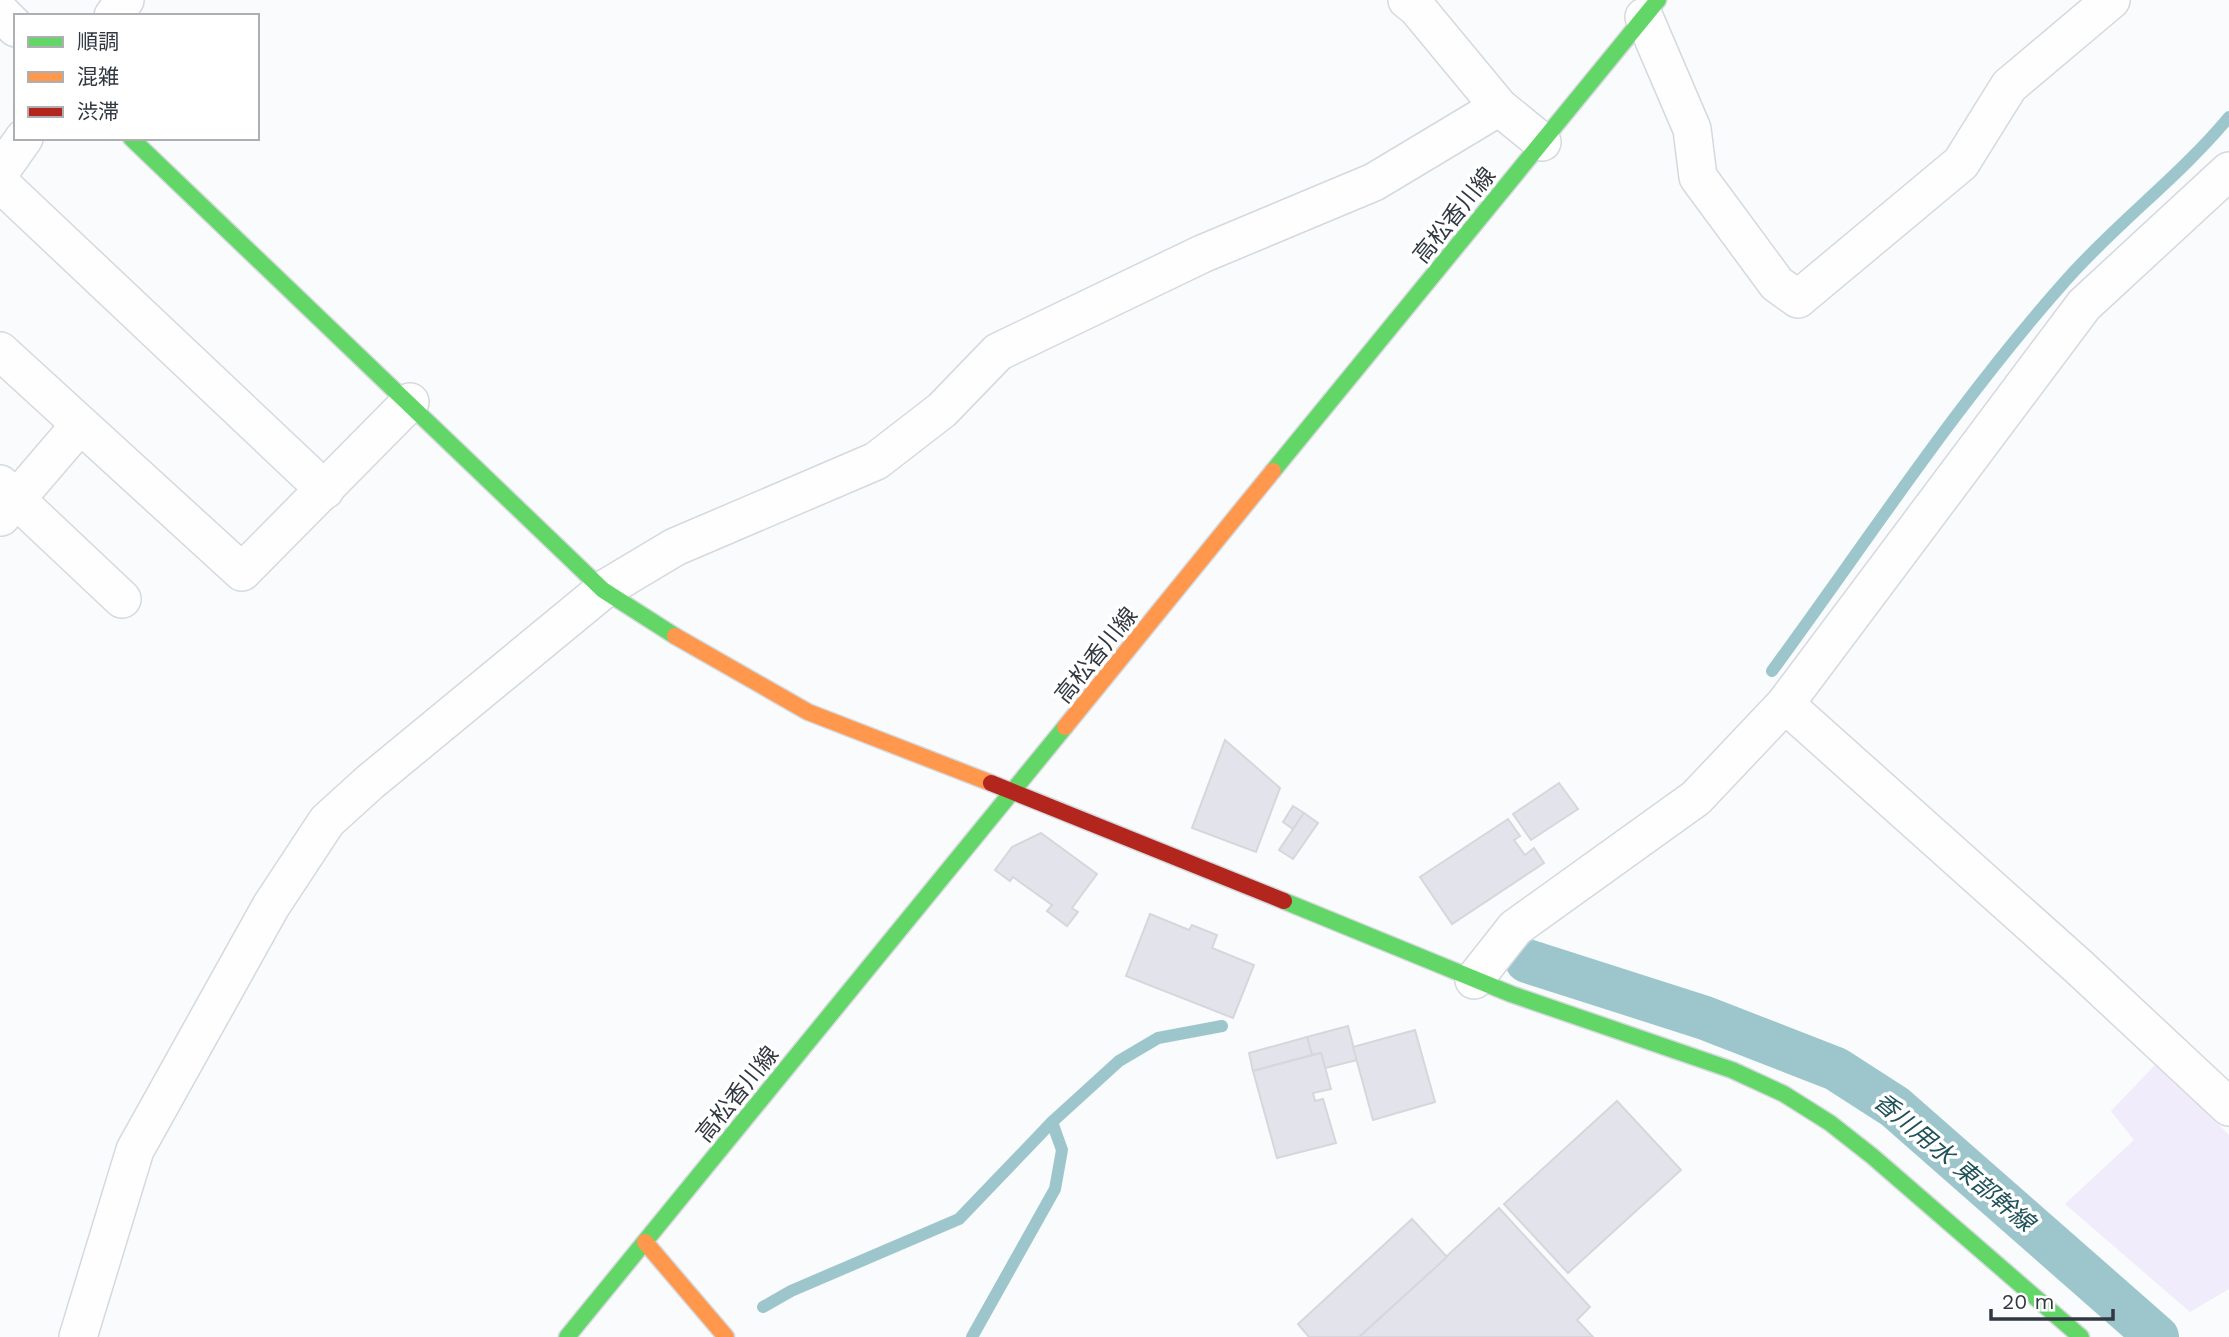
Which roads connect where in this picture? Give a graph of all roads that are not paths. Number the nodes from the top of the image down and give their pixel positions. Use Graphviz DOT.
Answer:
graph roads {
  1 [pos="1407,0"];
  2 [pos="2111,0"];
  3 [pos="1651,9"];
  4 [pos="0,12"];
  5 [pos="14,26"];
  6 [pos="1499,107"];
  7 [pos="23,140"];
  8 [pos="133,140"];
  9 [pos="1542,142"];
  10 [pos="2229,171"];
  11 [pos="0,172"];
  12 [pos="0,183"];
  13 [pos="0,351"];
  14 [pos="410,402"];
  15 [pos="79,426"];
  16 [pos="326,490"];
  17 [pos="5,500"];
  18 [pos="603,590"];
  19 [pos="121,599"];
  20 [pos="1784,704"];
  21 [pos="1014,792"];
  22 [pos="1474,979"];
  23 [pos="2229,1107"];
  24 [pos="645,1242"];
  25 [pos="78,1337"];
  26 [pos="567,1337"];
  27 [pos="726,1337"];
  28 [pos="2081,1337"];
  1 -- 6 [label="street"];
  2 -- 3 [label="street"];
  3 -- 9 [label="street, 高松香川線"];
  4 -- 5 [label="street"];
  6 -- 9 [label="street"];
  6 -- 18 [label="street"];
  7 -- 11 [label="street"];
  8 -- 14 [label="street"];
  9 -- 21 [label="street, 高松香川線"];
  10 -- 20 [label="street"];
  12 -- 16 [label="street"];
  13 -- 15 [label="street"];
  14 -- 16 [label="street"];
  14 -- 18 [label="street"];
  15 -- 16 [label="street"];
  15 -- 17 [label="street"];
  17 -- 19 [label="street"];
  18 -- 21 [label="street"];
  18 -- 25 [label="street"];
  20 -- 22 [label="street"];
  20 -- 23 [label="street"];
  21 -- 22 [label="street"];
  21 -- 24 [label="street, 高松香川線"];
  22 -- 28 [label="street"];
  24 -- 26 [label="street, 高松香川線"];
  24 -- 27 [label="street"];
}
